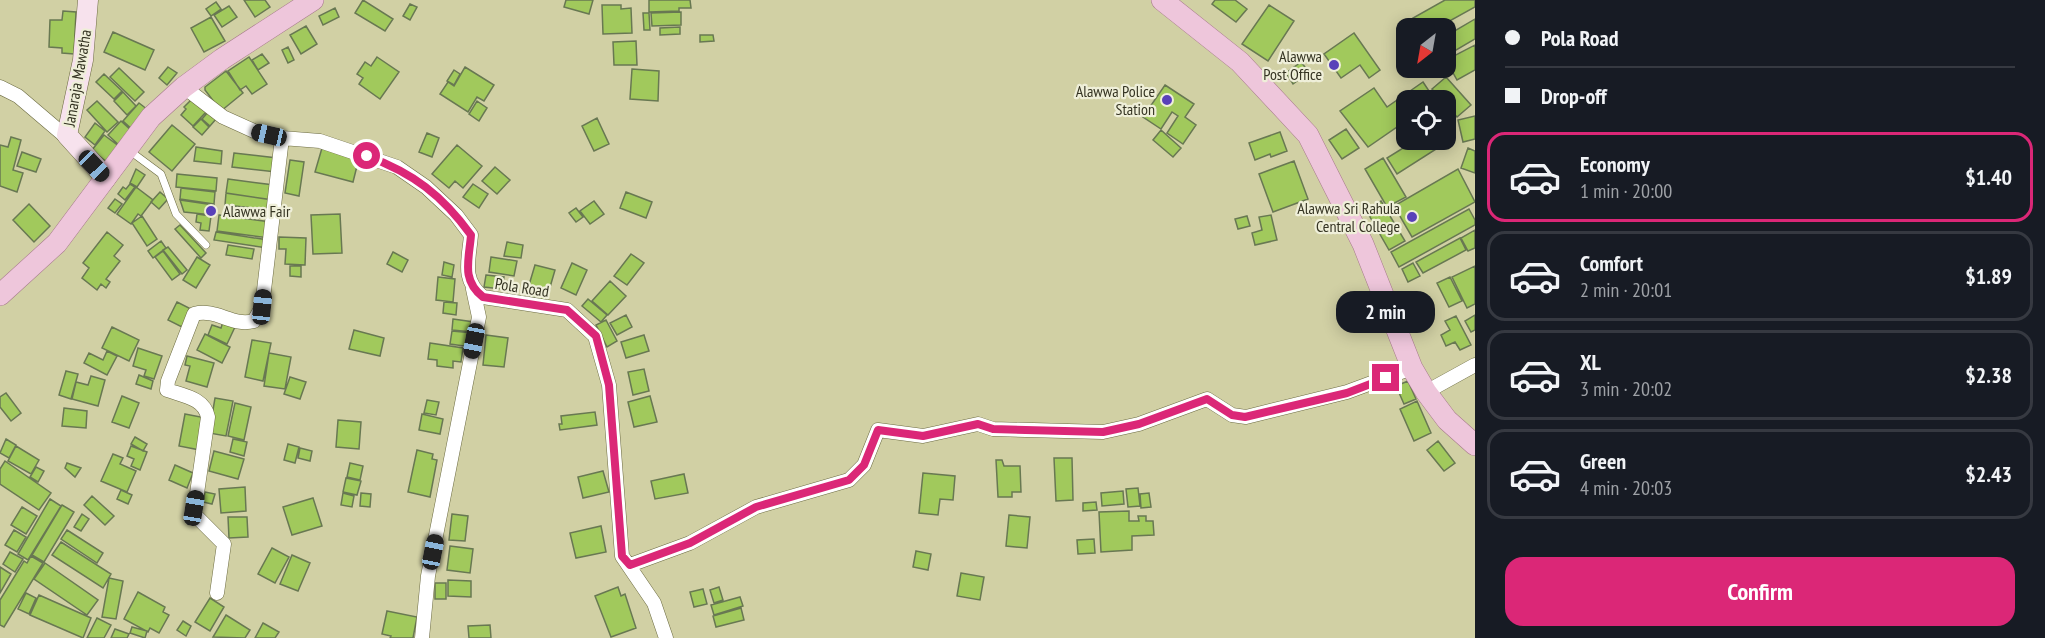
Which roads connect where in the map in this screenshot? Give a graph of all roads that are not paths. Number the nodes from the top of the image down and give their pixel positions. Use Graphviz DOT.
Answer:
graph roads {
  1 [pos="88,0"];
  2 [pos="313,0"];
  3 [pos="1162,0"];
  4 [pos="0,87"];
  5 [pos="184,87"];
  6 [pos="282,138"];
  7 [pos="72,142"];
  8 [pos="127,149"];
  9 [pos="106,178"];
  10 [pos="206,245"];
  11 [pos="473,289"];
  12 [pos="0,295"];
  13 [pos="1475,365"];
  14 [pos="1412,368"];
  15 [pos="1426,392"];
  16 [pos="1475,444"];
  17 [pos="630,565"];
  18 [pos="217,593"];
  19 [pos="422,638"];
  20 [pos="666,638"];
  1 -- 7 [label="street, Janaraja Mawatha"];
  2 -- 5 [label="main road"];
  3 -- 14 [label="main road"];
  4 -- 7 [label="street"];
  5 -- 6 [label="street, Pola Road"];
  5 -- 8 [label="main road"];
  6 -- 11 [label="street, Pola Road"];
  6 -- 18 [label="street"];
  7 -- 9 [label="street, Janaraja Mawatha"];
  8 -- 9 [label="main road"];
  8 -- 10 [label="lane"];
  9 -- 12 [label="main road"];
  11 -- 17 [label="street, Pola Road"];
  11 -- 19 [label="street"];
  13 -- 15 [label="street"];
  14 -- 15 [label="main road"];
  14 -- 17 [label="street"];
  15 -- 16 [label="main road"];
  17 -- 20 [label="street, Pola Road"];
}
